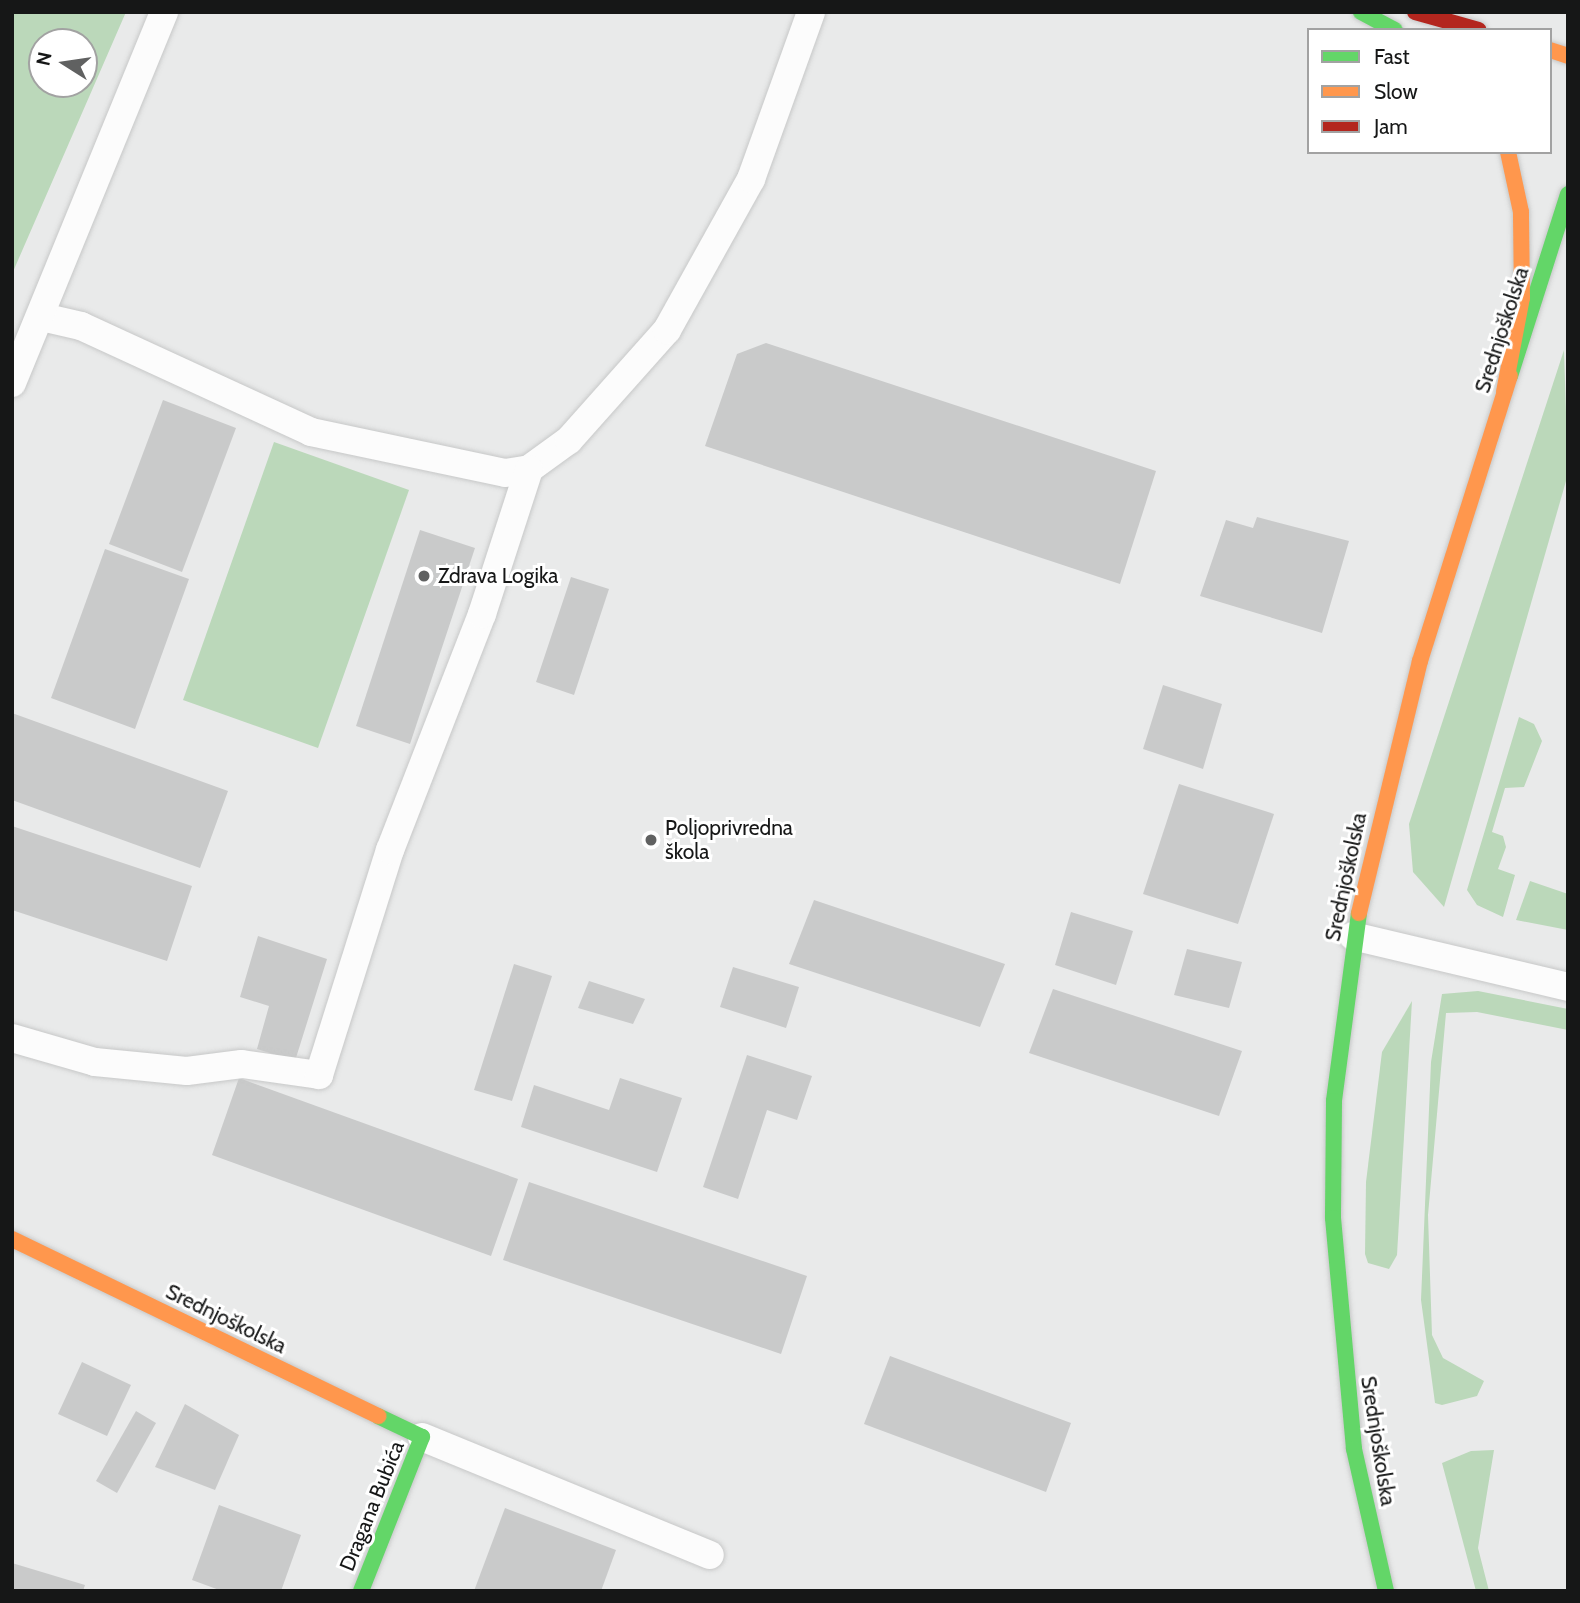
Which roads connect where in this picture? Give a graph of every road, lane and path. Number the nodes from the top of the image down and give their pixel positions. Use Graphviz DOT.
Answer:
graph roads {
  1 [pos="164,12"];
  2 [pos="811,12"];
  3 [pos="1361,12"];
  4 [pos="1415,12"];
  5 [pos="1391,28"];
  6 [pos="1472,28"];
  7 [pos="1508,154"];
  8 [pos="1568,194"];
  9 [pos="42,317"];
  10 [pos="12,383"];
  11 [pos="1504,393"];
  12 [pos="529,469"];
  13 [pos="1353,936"];
  14 [pos="1568,987"];
  15 [pos="12,1038"];
  16 [pos="12,1239"];
  17 [pos="422,1437"];
  18 [pos="710,1555"];
  19 [pos="361,1591"];
  20 [pos="1386,1591"];
  1 -- 9 [label="lane"];
  2 -- 12 [label="lane"];
  3 -- 5 [label="street"];
  4 -- 6 [label="street"];
  7 -- 11 [label="street"];
  8 -- 11 [label="street, Srednjoškolska"];
  9 -- 10 [label="lane"];
  9 -- 12 [label="lane"];
  11 -- 13 [label="street, Srednjoškolska"];
  12 -- 15 [label="lane"];
  13 -- 14 [label="lane"];
  13 -- 20 [label="street, Srednjoškolska"];
  16 -- 17 [label="street, Srednjoškolska"];
  17 -- 18 [label="lane"];
  17 -- 19 [label="street, Dragana Bubića"];
}
